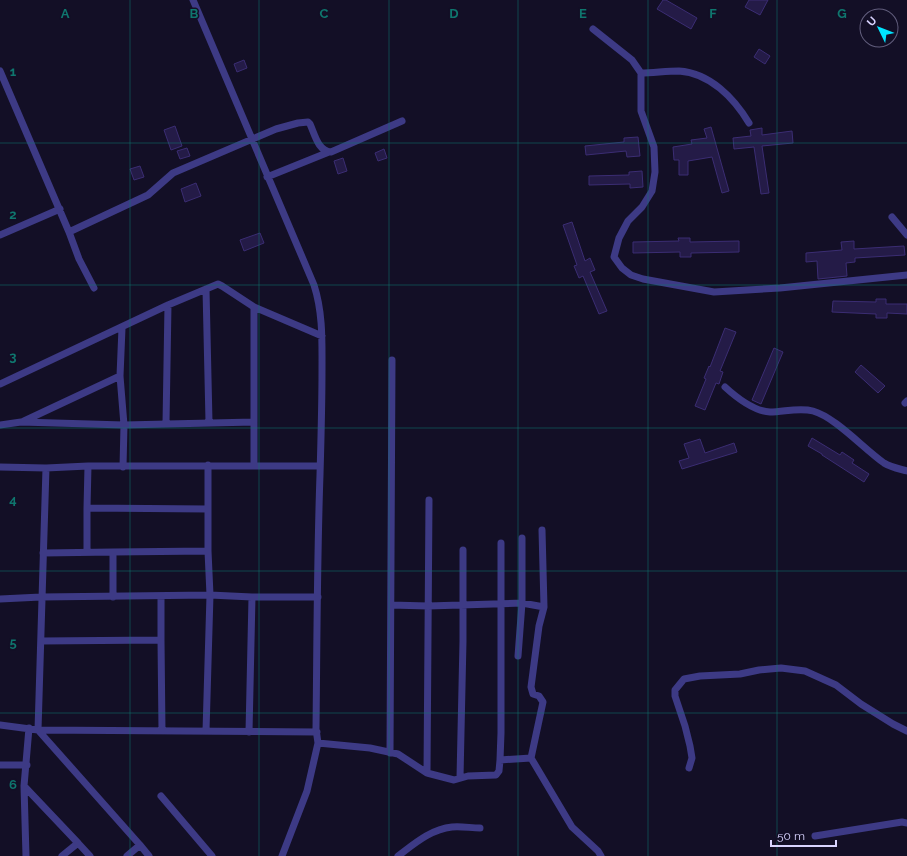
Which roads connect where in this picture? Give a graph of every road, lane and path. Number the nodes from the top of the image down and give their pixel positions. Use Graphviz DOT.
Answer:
graph roads {
  1 [pos="193,0"];
  2 [pos="593,29"];
  3 [pos="0,71"];
  4 [pos="641,73"];
  5 [pos="402,121"];
  6 [pos="749,123"];
  7 [pos="251,139"];
  8 [pos="328,152"];
  9 [pos="267,177"];
  10 [pos="60,210"];
  11 [pos="892,218"];
  12 [pos="70,232"];
  13 [pos="0,235"];
  14 [pos="907,235"];
  15 [pos="907,275"];
  16 [pos="94,288"];
  17 [pos="206,289"];
  18 [pos="168,305"];
  19 [pos="254,307"];
  20 [pos="122,328"];
  21 [pos="322,336"];
  22 [pos="392,360"];
  23 [pos="120,376"];
  24 [pos="0,384"];
  25 [pos="726,387"];
  26 [pos="21,422"];
  27 [pos="209,422"];
  28 [pos="254,422"];
  29 [pos="166,423"];
  30 [pos="0,425"];
  31 [pos="124,425"];
  32 [pos="208,465"];
  33 [pos="254,465"];
  34 [pos="88,466"];
  35 [pos="320,466"];
  36 [pos="0,467"];
  37 [pos="123,467"];
  38 [pos="46,468"];
  39 [pos="907,471"];
  40 [pos="430,500"];
  41 [pos="87,508"];
  42 [pos="208,509"];
  43 [pos="542,530"];
  44 [pos="522,538"];
  45 [pos="501,543"];
  46 [pos="463,550"];
  47 [pos="208,551"];
  48 [pos="87,552"];
  49 [pos="113,552"];
  50 [pos="43,553"];
  51 [pos="210,595"];
  52 [pos="113,596"];
  53 [pos="161,596"];
  54 [pos="41,597"];
  55 [pos="252,597"];
  56 [pos="318,597"];
  57 [pos="0,599"];
  58 [pos="522,603"];
  59 [pos="462,604"];
  60 [pos="500,604"];
  61 [pos="391,605"];
  62 [pos="428,606"];
  63 [pos="544,607"];
  64 [pos="161,640"];
  65 [pos="41,641"];
  66 [pos="518,656"];
  67 [pos="0,725"];
  68 [pos="29,728"];
  69 [pos="38,730"];
  70 [pos="162,731"];
  71 [pos="206,731"];
  72 [pos="907,731"];
  73 [pos="249,732"];
  74 [pos="316,732"];
  75 [pos="318,743"];
  76 [pos="390,753"];
  77 [pos="531,758"];
  78 [pos="500,760"];
  79 [pos="0,765"];
  80 [pos="27,765"];
  81 [pos="689,768"];
  82 [pos="427,773"];
  83 [pos="460,778"];
  84 [pos="24,786"];
  85 [pos="161,796"];
  86 [pos="907,823"];
  87 [pos="480,828"];
  88 [pos="815,836"];
  89 [pos="78,843"];
  90 [pos="140,845"];
  91 [pos="26,856"];
  92 [pos="62,856"];
  93 [pos="90,856"];
  94 [pos="127,856"];
  95 [pos="149,856"];
  96 [pos="212,856"];
  97 [pos="282,856"];
  98 [pos="398,856"];
  99 [pos="601,856"];
  1 -- 7 [label="street"];
  2 -- 4 [label="street"];
  3 -- 10 [label="street"];
  4 -- 6 [label="street"];
  4 -- 15 [label="street"];
  5 -- 8 [label="street"];
  7 -- 8 [label="street"];
  7 -- 9 [label="street"];
  7 -- 12 [label="street"];
  8 -- 9 [label="street"];
  9 -- 21 [label="street"];
  10 -- 12 [label="street"];
  10 -- 13 [label="street"];
  11 -- 14 [label="street"];
  12 -- 16 [label="street"];
  17 -- 18 [label="street"];
  17 -- 19 [label="street"];
  17 -- 27 [label="street"];
  18 -- 20 [label="street"];
  18 -- 29 [label="street"];
  19 -- 21 [label="street"];
  19 -- 28 [label="street"];
  20 -- 23 [label="street"];
  20 -- 24 [label="street"];
  21 -- 35 [label="street"];
  22 -- 61 [label="street"];
  23 -- 26 [label="street"];
  23 -- 31 [label="street"];
  25 -- 39 [label="street"];
  26 -- 30 [label="street"];
  26 -- 31 [label="street"];
  27 -- 28 [label="street"];
  27 -- 29 [label="street"];
  28 -- 33 [label="street"];
  29 -- 31 [label="street"];
  31 -- 37 [label="street"];
  32 -- 33 [label="street"];
  32 -- 37 [label="street"];
  32 -- 42 [label="street"];
  33 -- 35 [label="street"];
  34 -- 37 [label="street"];
  34 -- 38 [label="street"];
  34 -- 41 [label="street"];
  35 -- 56 [label="street"];
  36 -- 38 [label="street"];
  38 -- 50 [label="street"];
  40 -- 62 [label="street"];
  41 -- 42 [label="street"];
  41 -- 48 [label="street"];
  42 -- 47 [label="street"];
  43 -- 63 [label="street"];
  44 -- 58 [label="street"];
  45 -- 60 [label="street"];
  46 -- 59 [label="street"];
  47 -- 49 [label="street"];
  47 -- 51 [label="street"];
  48 -- 49 [label="street"];
  48 -- 50 [label="street"];
  49 -- 52 [label="street"];
  50 -- 54 [label="street"];
  51 -- 53 [label="street"];
  51 -- 55 [label="street"];
  51 -- 71 [label="street"];
  52 -- 53 [label="street"];
  52 -- 54 [label="street"];
  53 -- 64 [label="street"];
  54 -- 57 [label="street"];
  54 -- 65 [label="street"];
  55 -- 56 [label="street"];
  55 -- 73 [label="street"];
  56 -- 74 [label="street"];
  58 -- 60 [label="street"];
  58 -- 63 [label="street"];
  58 -- 66 [label="street"];
  59 -- 60 [label="street"];
  59 -- 62 [label="street"];
  59 -- 83 [label="street"];
  60 -- 78 [label="street"];
  61 -- 62 [label="street"];
  61 -- 76 [label="street"];
  62 -- 82 [label="street"];
  63 -- 77 [label="street"];
  64 -- 65 [label="street"];
  64 -- 70 [label="street"];
  65 -- 69 [label="street"];
  67 -- 68 [label="street"];
  68 -- 69 [label="street"];
  68 -- 80 [label="street"];
  69 -- 70 [label="street"];
  69 -- 90 [label="street"];
  70 -- 71 [label="street"];
  71 -- 73 [label="street"];
  72 -- 81 [label="street"];
  73 -- 74 [label="street"];
  74 -- 75 [label="street"];
  75 -- 76 [label="street"];
  75 -- 97 [label="street"];
  76 -- 82 [label="street"];
  77 -- 78 [label="street"];
  77 -- 99 [label="street"];
  78 -- 83 [label="street"];
  79 -- 80 [label="street"];
  80 -- 84 [label="street"];
  82 -- 83 [label="street"];
  84 -- 89 [label="street"];
  84 -- 91 [label="street"];
  85 -- 96 [label="street"];
  86 -- 88 [label="street"];
  87 -- 98 [label="street"];
  89 -- 92 [label="street"];
  89 -- 93 [label="street"];
  90 -- 94 [label="street"];
  90 -- 95 [label="street"];
}
